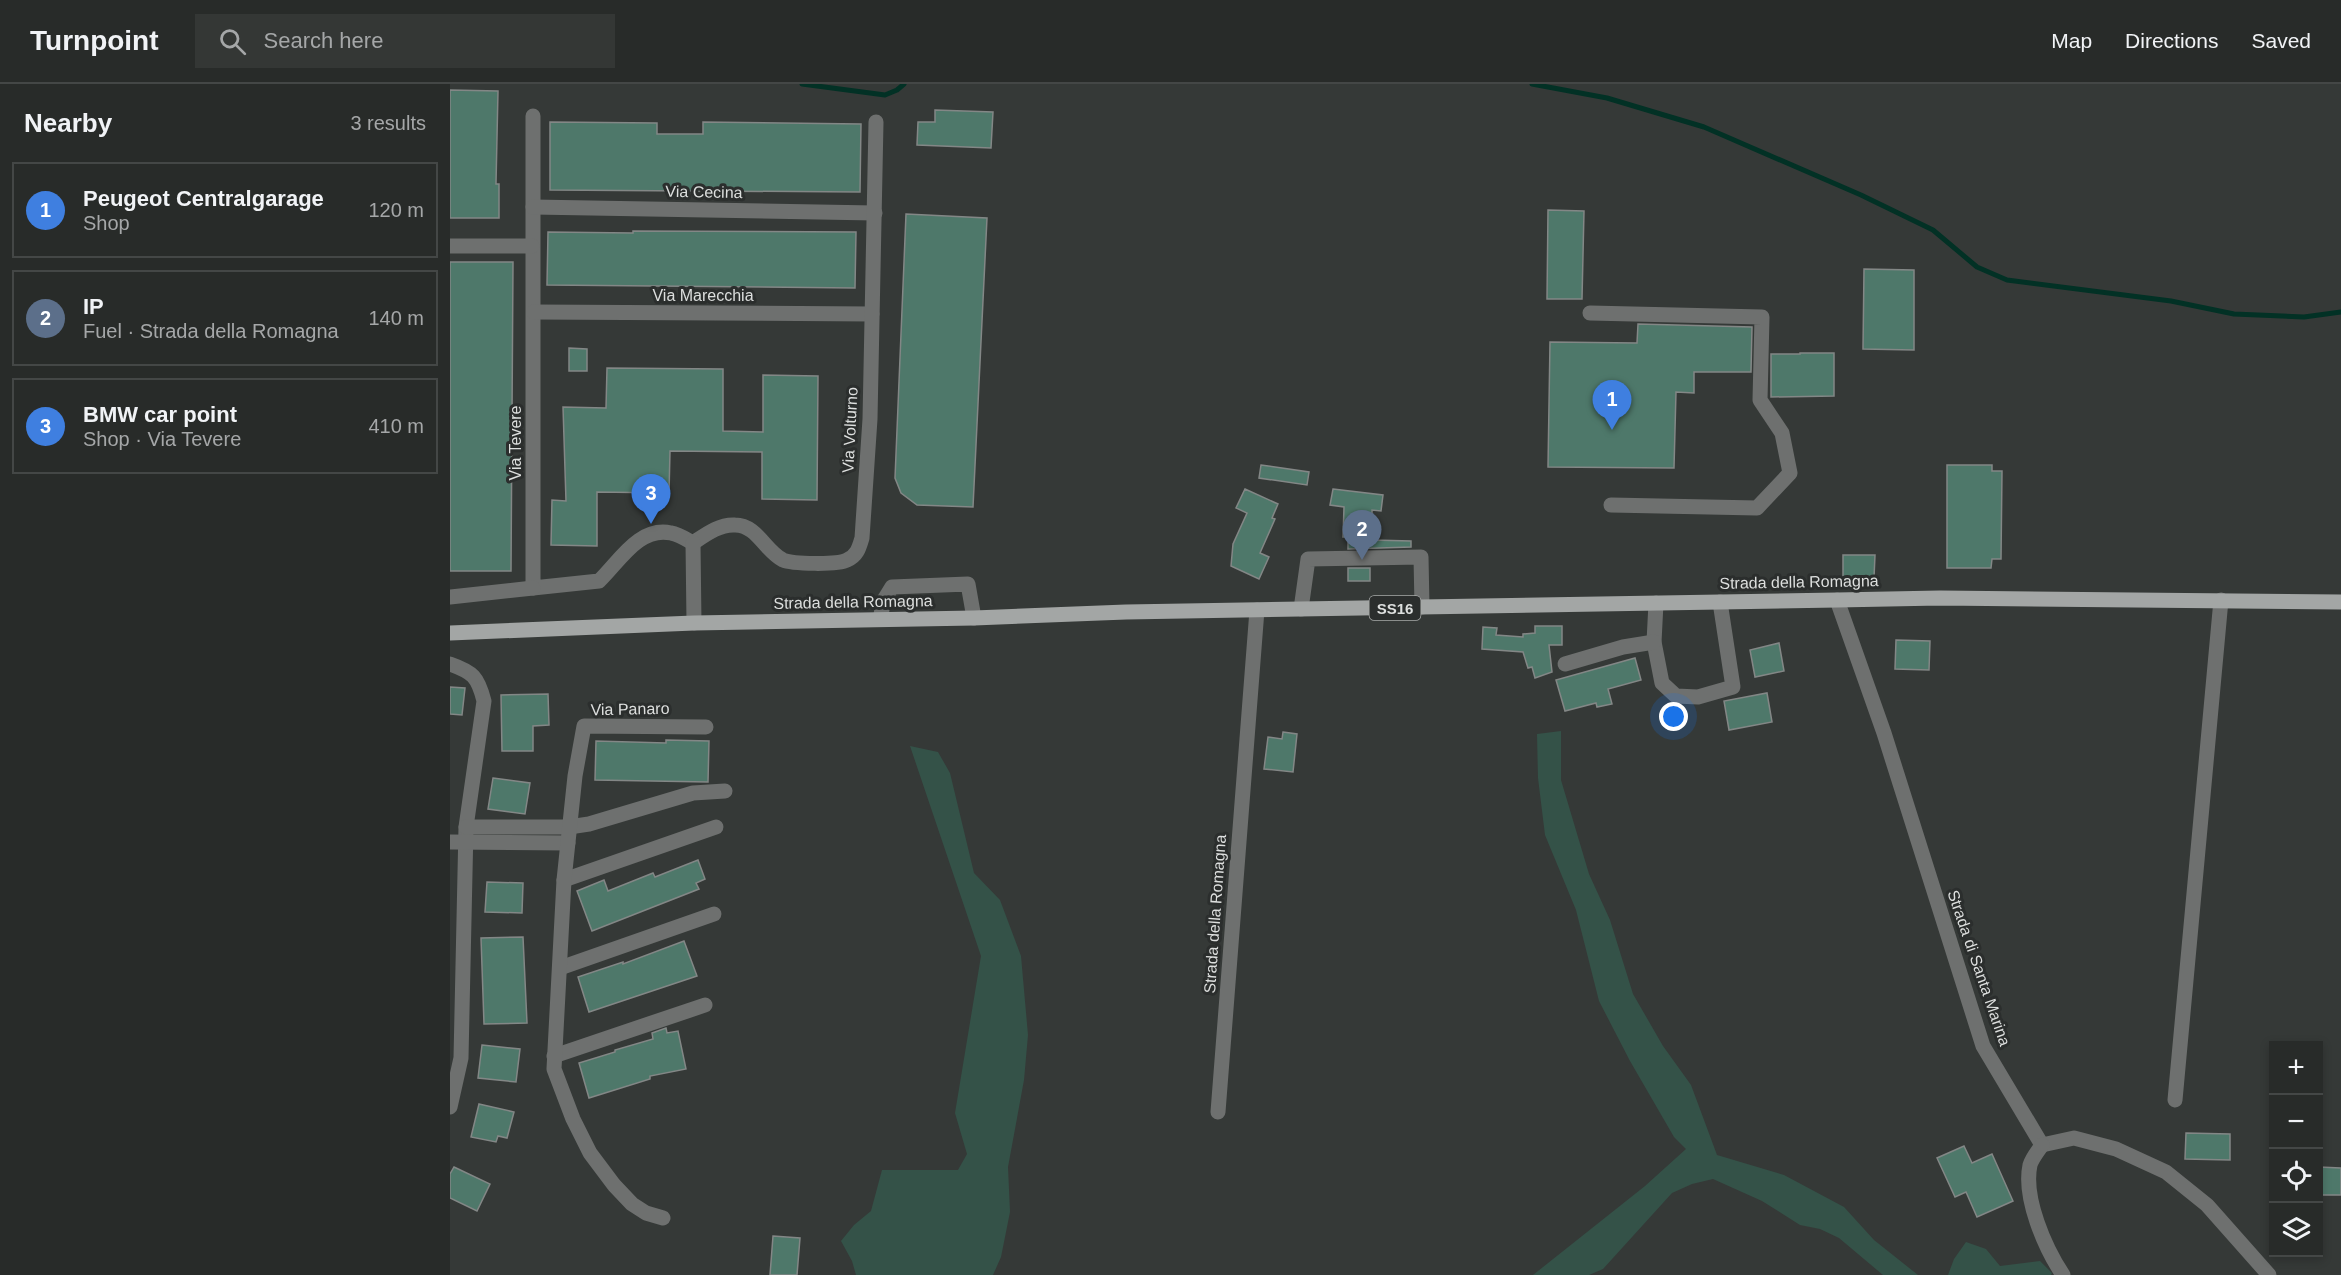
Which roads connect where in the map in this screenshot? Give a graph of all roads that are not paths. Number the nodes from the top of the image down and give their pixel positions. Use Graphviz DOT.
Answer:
graph roads {
  1 [pos="533,116"];
  2 [pos="876,122"];
  3 [pos="533,207"];
  4 [pos="875,213"];
  5 [pos="450,246"];
  6 [pos="532,246"];
  7 [pos="534,312"];
  8 [pos="1590,313"];
  9 [pos="872,314"];
  10 [pos="1611,505"];
  11 [pos="693,543"];
  12 [pos="533,588"];
  13 [pos="450,597"];
  14 [pos="1837,600"];
  15 [pos="2221,600"];
  16 [pos="1720,602"];
  17 [pos="2341,602"];
  18 [pos="1656,603"];
  19 [pos="1422,607"];
  20 [pos="1301,609"];
  21 [pos="1257,610"];
  22 [pos="974,618"];
  23 [pos="880,619"];
  24 [pos="694,623"];
  25 [pos="450,633"];
  26 [pos="1654,642"];
  27 [pos="450,664"];
  28 [pos="1564,664"];
  29 [pos="705,727"];
  30 [pos="725,791"];
  31 [pos="569,827"];
  32 [pos="716,827"];
  33 [pos="460,837"];
  34 [pos="568,843"];
  35 [pos="564,880"];
  36 [pos="714,914"];
  37 [pos="560,968"];
  38 [pos="705,1005"];
  39 [pos="455,1056"];
  40 [pos="554,1056"];
  41 [pos="2175,1100"];
  42 [pos="450,1107"];
  43 [pos="1218,1112"];
  44 [pos="2042,1145"];
  45 [pos="663,1218"];
  46 [pos="2063,1275"];
  47 [pos="2269,1275"];
  1 -- 3 [label="street, Via Tevere"];
  2 -- 4 [label="street, Via Volturno"];
  3 -- 4 [label="street, Via Cecina"];
  3 -- 6 [label="street, Via Tevere"];
  4 -- 9 [label="street, Via Volturno"];
  5 -- 6 [label="street"];
  6 -- 7 [label="street, Via Tevere"];
  7 -- 9 [label="street, Via Marecchia"];
  7 -- 12 [label="street, Via Tevere"];
  8 -- 10 [label="street"];
  9 -- 11 [label="street, Via Volturno"];
  11 -- 12 [label="street"];
  11 -- 24 [label="street"];
  12 -- 13 [label="street"];
  14 -- 15 [label="main road, Strada della Romagna / SS16"];
  14 -- 16 [label="main road, Strada della Romagna / SS16"];
  14 -- 44 [label="street, Strada di Santa Marina"];
  15 -- 17 [label="main road, Strada della Romagna / SS16"];
  15 -- 41 [label="street"];
  16 -- 18 [label="main road, Strada della Romagna / SS16"];
  16 -- 26 [label="street"];
  18 -- 19 [label="main road, Strada della Romagna / SS16"];
  18 -- 26 [label="street"];
  19 -- 20 [label="main road, Strada della Romagna / SS16"];
  19 -- 20 [label="street"];
  20 -- 21 [label="main road, Strada della Romagna / SS16"];
  21 -- 22 [label="main road, Strada della Romagna / SS16"];
  21 -- 43 [label="street, Strada della Romagna"];
  22 -- 23 [label="main road, Strada della Romagna / SS16"];
  22 -- 23 [label="street"];
  23 -- 24 [label="main road, Strada della Romagna / SS16"];
  24 -- 25 [label="main road, Strada della Romagna / SS16"];
  26 -- 28 [label="street"];
  27 -- 33 [label="street"];
  29 -- 31 [label="street, Via Panaro"];
  30 -- 31 [label="street"];
  31 -- 33 [label="street"];
  31 -- 34 [label="street, Via Panaro"];
  32 -- 35 [label="street"];
  33 -- 34 [label="street"];
  33 -- 39 [label="street"];
  34 -- 35 [label="street, Via Panaro"];
  35 -- 37 [label="street, Via Panaro"];
  36 -- 37 [label="street"];
  37 -- 40 [label="street, Via Panaro"];
  38 -- 40 [label="street"];
  39 -- 42 [label="street"];
  40 -- 45 [label="street, Via Panaro"];
  44 -- 46 [label="street"];
  44 -- 47 [label="street"];
}
